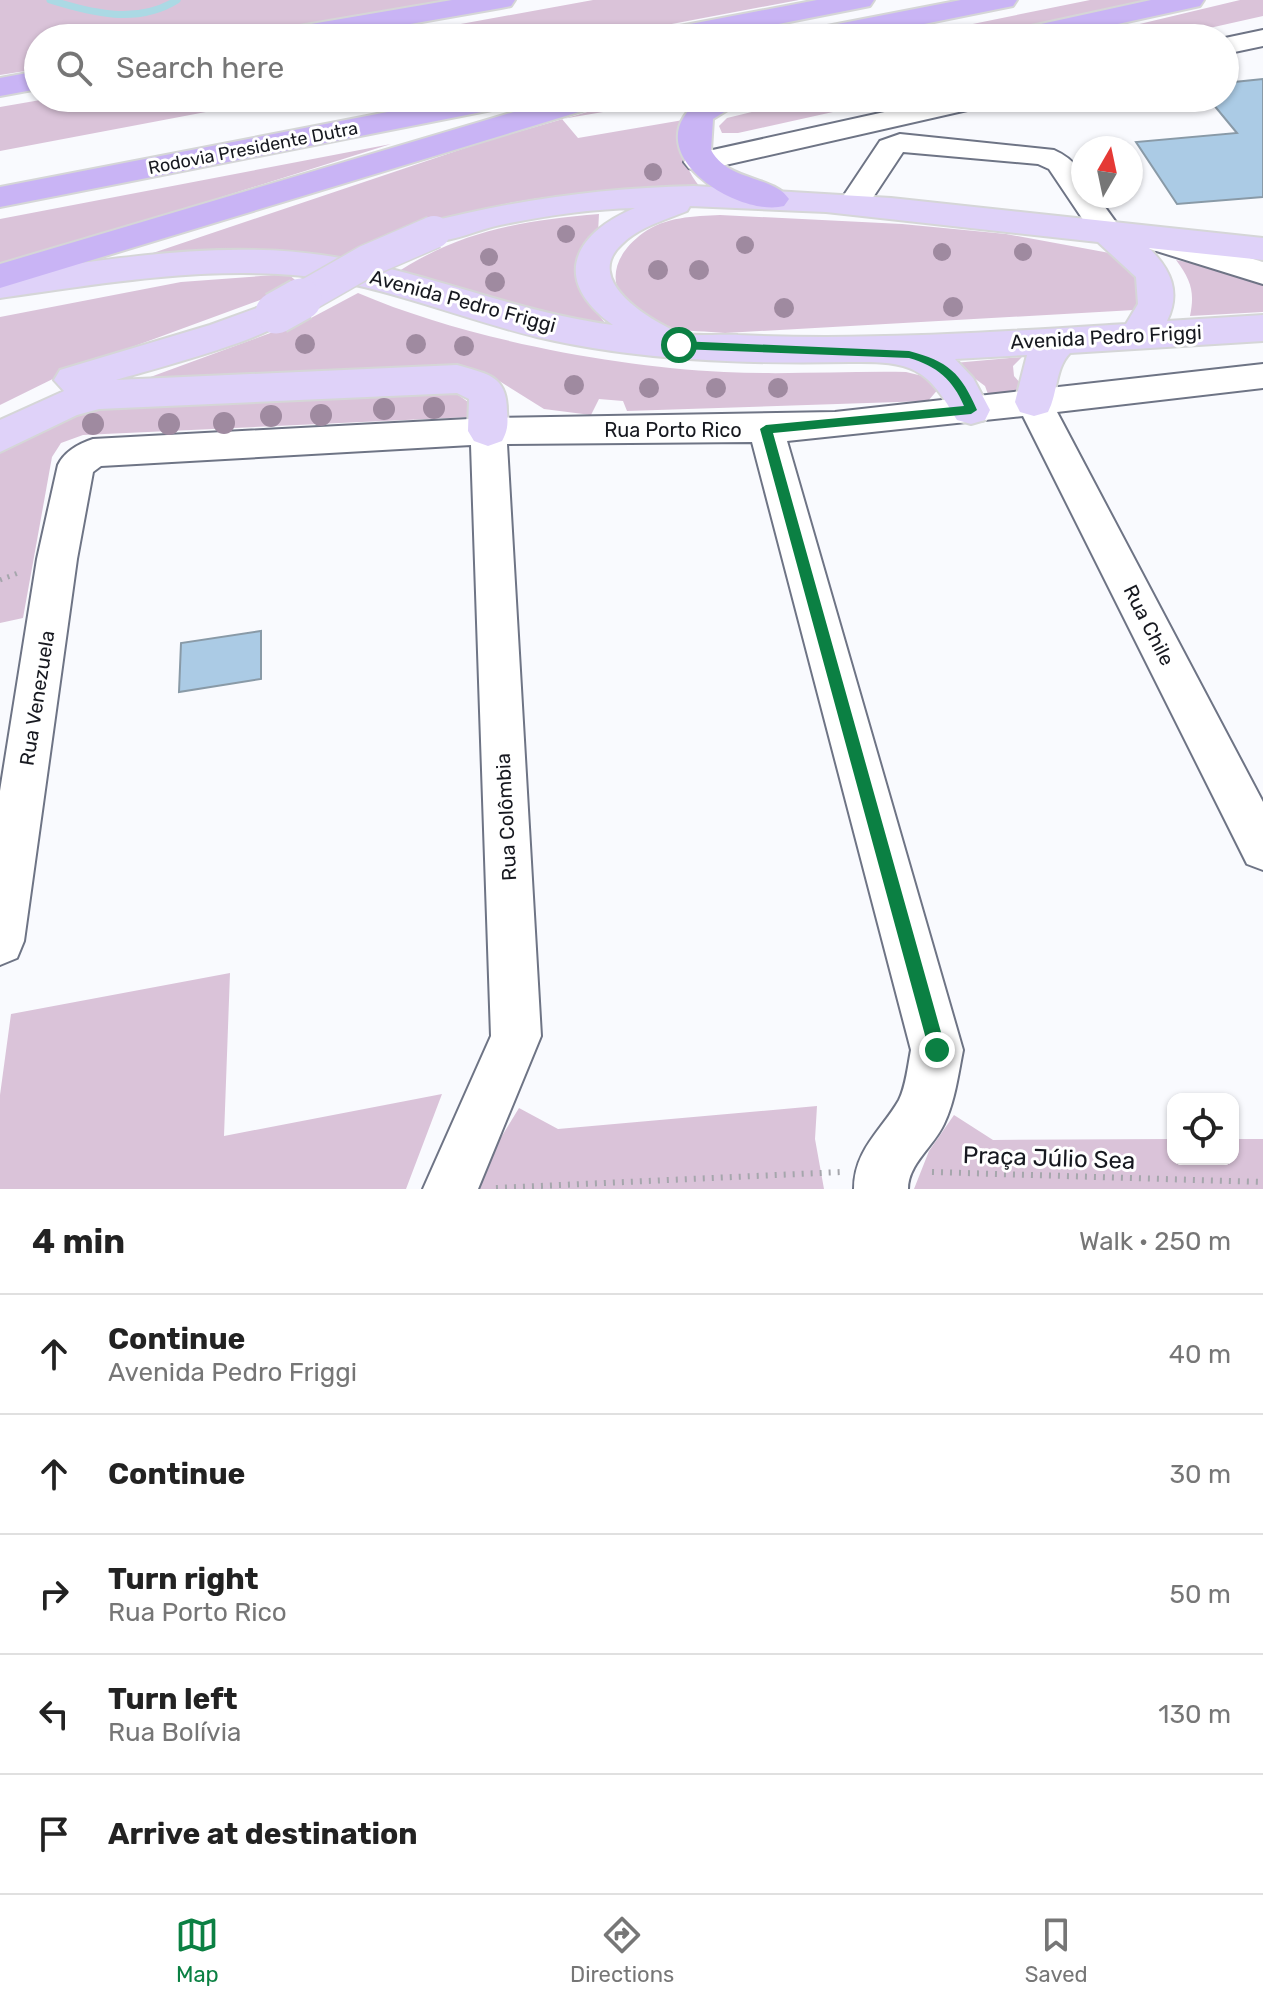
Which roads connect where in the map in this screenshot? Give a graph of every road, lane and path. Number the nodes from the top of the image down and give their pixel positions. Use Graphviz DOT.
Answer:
graph roads {
  1 [pos="501,0"];
  2 [pos="860,0"];
  3 [pos="1003,0"];
  4 [pos="1190,0"];
  5 [pos="363,24"];
  6 [pos="736,24"];
  7 [pos="882,24"];
  8 [pos="1079,24"];
  9 [pos="1263,38"];
  10 [pos="1239,43"];
  11 [pos="24,83"];
  12 [pos="0,87"];
  13 [pos="281,112"];
  14 [pos="435,112"];
  15 [pos="547,112"];
  16 [pos="703,112"];
  17 [pos="921,112"];
  18 [pos="156,136"];
  19 [pos="810,136"];
  20 [pos="890,147"];
  21 [pos="699,162"];
  22 [pos="0,197"];
  23 [pos="688,198"];
  24 [pos="772,199"];
  25 [pos="853,204"];
  26 [pos="1107,232"];
  27 [pos="1148,238"];
  28 [pos="1263,249"];
  29 [pos="1263,273"];
  30 [pos="0,276"];
  31 [pos="0,286"];
  32 [pos="1263,328"];
  33 [pos="1137,335"];
  34 [pos="1061,339"];
  35 [pos="679,345"];
  36 [pos="862,352"];
  37 [pos="1263,376"];
  38 [pos="1034,402"];
  39 [pos="971,410"];
  40 [pos="0,419"];
  41 [pos="766,429"];
  42 [pos="488,431"];
  43 [pos="0,437"];
  44 [pos="82,458"];
  45 [pos="1263,848"];
  46 [pos="0,941"];
  47 [pos="881,1180"];
  48 [pos="1263,1182"];
  49 [pos="450,1189"];
  50 [pos="479,1189"];
  1 -- 5 [label="highway"];
  2 -- 6 [label="highway"];
  3 -- 7 [label="highway"];
  4 -- 8 [label="highway"];
  9 -- 10 [label="street"];
  11 -- 12 [label="highway"];
  13 -- 18 [label="highway, Rodovia Presidente Dutra"];
  14 -- 22 [label="highway, Rodovia Presidente Dutra"];
  15 -- 30 [label="highway"];
  16 -- 21 [label="highway"];
  17 -- 19 [label="street"];
  19 -- 20 [label="street"];
  19 -- 21 [label="street"];
  20 -- 25 [label="street"];
  20 -- 26 [label="street"];
  21 -- 24 [label="highway"];
  23 -- 24 [label="main road"];
  23 -- 35 [label="main road"];
  23 -- 40 [label="main road, bridge"];
  24 -- 25 [label="main road"];
  25 -- 26 [label="main road"];
  26 -- 27 [label="main road"];
  26 -- 33 [label="main road"];
  27 -- 28 [label="main road"];
  27 -- 29 [label="street"];
  31 -- 35 [label="main road, Avenida Pedro Friggi"];
  32 -- 33 [label="main road, Avenida Pedro Friggi"];
  33 -- 34 [label="main road, Avenida Pedro Friggi"];
  34 -- 36 [label="main road, Avenida Pedro Friggi"];
  34 -- 38 [label="main road"];
  35 -- 36 [label="main road, Avenida Pedro Friggi"];
  36 -- 39 [label="main road"];
  37 -- 38 [label="street, Rua Porto Rico"];
  38 -- 39 [label="street, Rua Porto Rico"];
  38 -- 45 [label="street, Rua Chile"];
  39 -- 41 [label="street, Rua Porto Rico"];
  41 -- 42 [label="street, Rua Porto Rico"];
  41 -- 47 [label="street"];
  42 -- 43 [label="main road"];
  42 -- 44 [label="street, Rua Porto Rico"];
  42 -- 49 [label="street, Rua Colômbia"];
  44 -- 46 [label="street, Rua Venezuela"];
  47 -- 48 [label="path, Praça Júlio Sea"];
  47 -- 50 [label="path, Praça Júlio Sea"];
}
